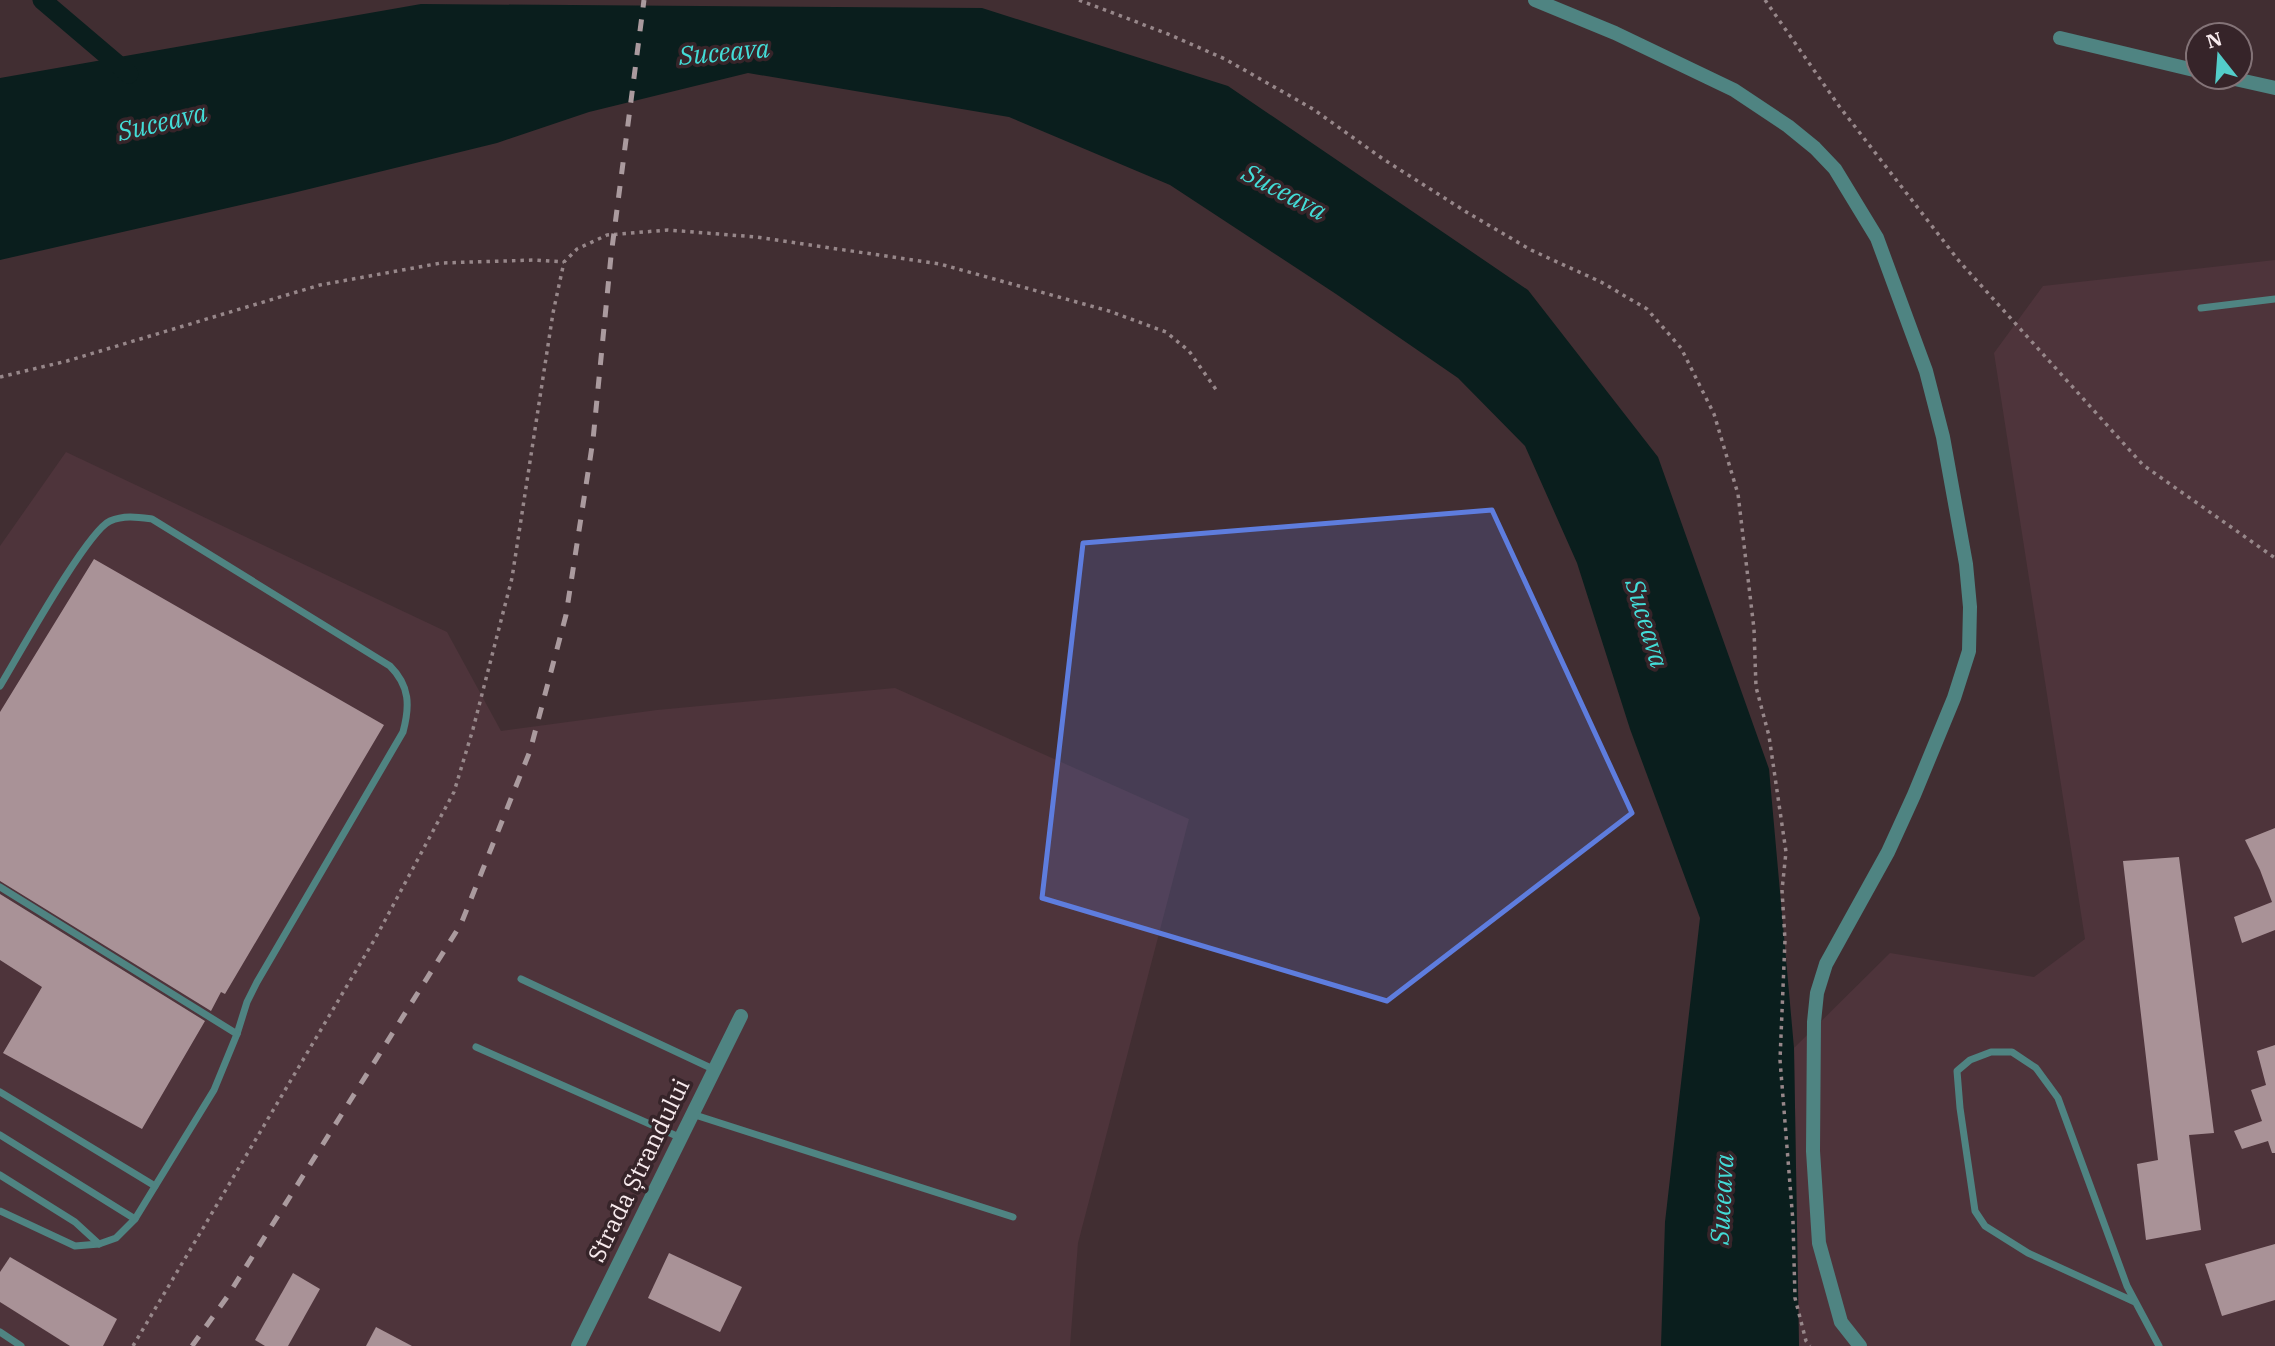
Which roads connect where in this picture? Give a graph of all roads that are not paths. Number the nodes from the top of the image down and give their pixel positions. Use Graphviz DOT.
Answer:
graph roads {
  1 [pos="1535,0"];
  2 [pos="2060,38"];
  3 [pos="2184,68"];
  4 [pos="2254,84"];
  5 [pos="2275,89"];
  6 [pos="2275,299"];
  7 [pos="2201,308"];
  8 [pos="0,686"];
  9 [pos="0,887"];
  10 [pos="521,979"];
  11 [pos="741,1016"];
  12 [pos="237,1034"];
  13 [pos="476,1047"];
  14 [pos="713,1069"];
  15 [pos="0,1092"];
  16 [pos="691,1114"];
  17 [pos="0,1135"];
  18 [pos="680,1137"];
  19 [pos="0,1175"];
  20 [pos="155,1186"];
  21 [pos="0,1211"];
  22 [pos="1013,1217"];
  23 [pos="135,1219"];
  24 [pos="99,1244"];
  25 [pos="2136,1302"];
  26 [pos="0,1332"];
  27 [pos="21,1346"];
  28 [pos="578,1346"];
  29 [pos="1860,1346"];
  30 [pos="2159,1346"];
  1 -- 29 [label="street"];
  2 -- 3 [label="street"];
  4 -- 5 [label="street"];
  6 -- 7 [label="lane"];
  8 -- 12 [label="lane"];
  9 -- 12 [label="lane"];
  10 -- 14 [label="lane"];
  11 -- 14 [label="street, Strada Ștrandului"];
  12 -- 20 [label="lane"];
  13 -- 18 [label="lane"];
  14 -- 16 [label="street, Strada Ștrandului"];
  15 -- 20 [label="lane"];
  16 -- 18 [label="street, Strada Ștrandului"];
  16 -- 22 [label="lane"];
  17 -- 23 [label="lane"];
  18 -- 28 [label="street, Strada Ștrandului"];
  19 -- 24 [label="lane"];
  20 -- 23 [label="lane"];
  21 -- 24 [label="lane"];
  23 -- 24 [label="lane"];
  25 -- 25 [label="lane"];
  25 -- 30 [label="lane"];
  26 -- 27 [label="lane"];
}
